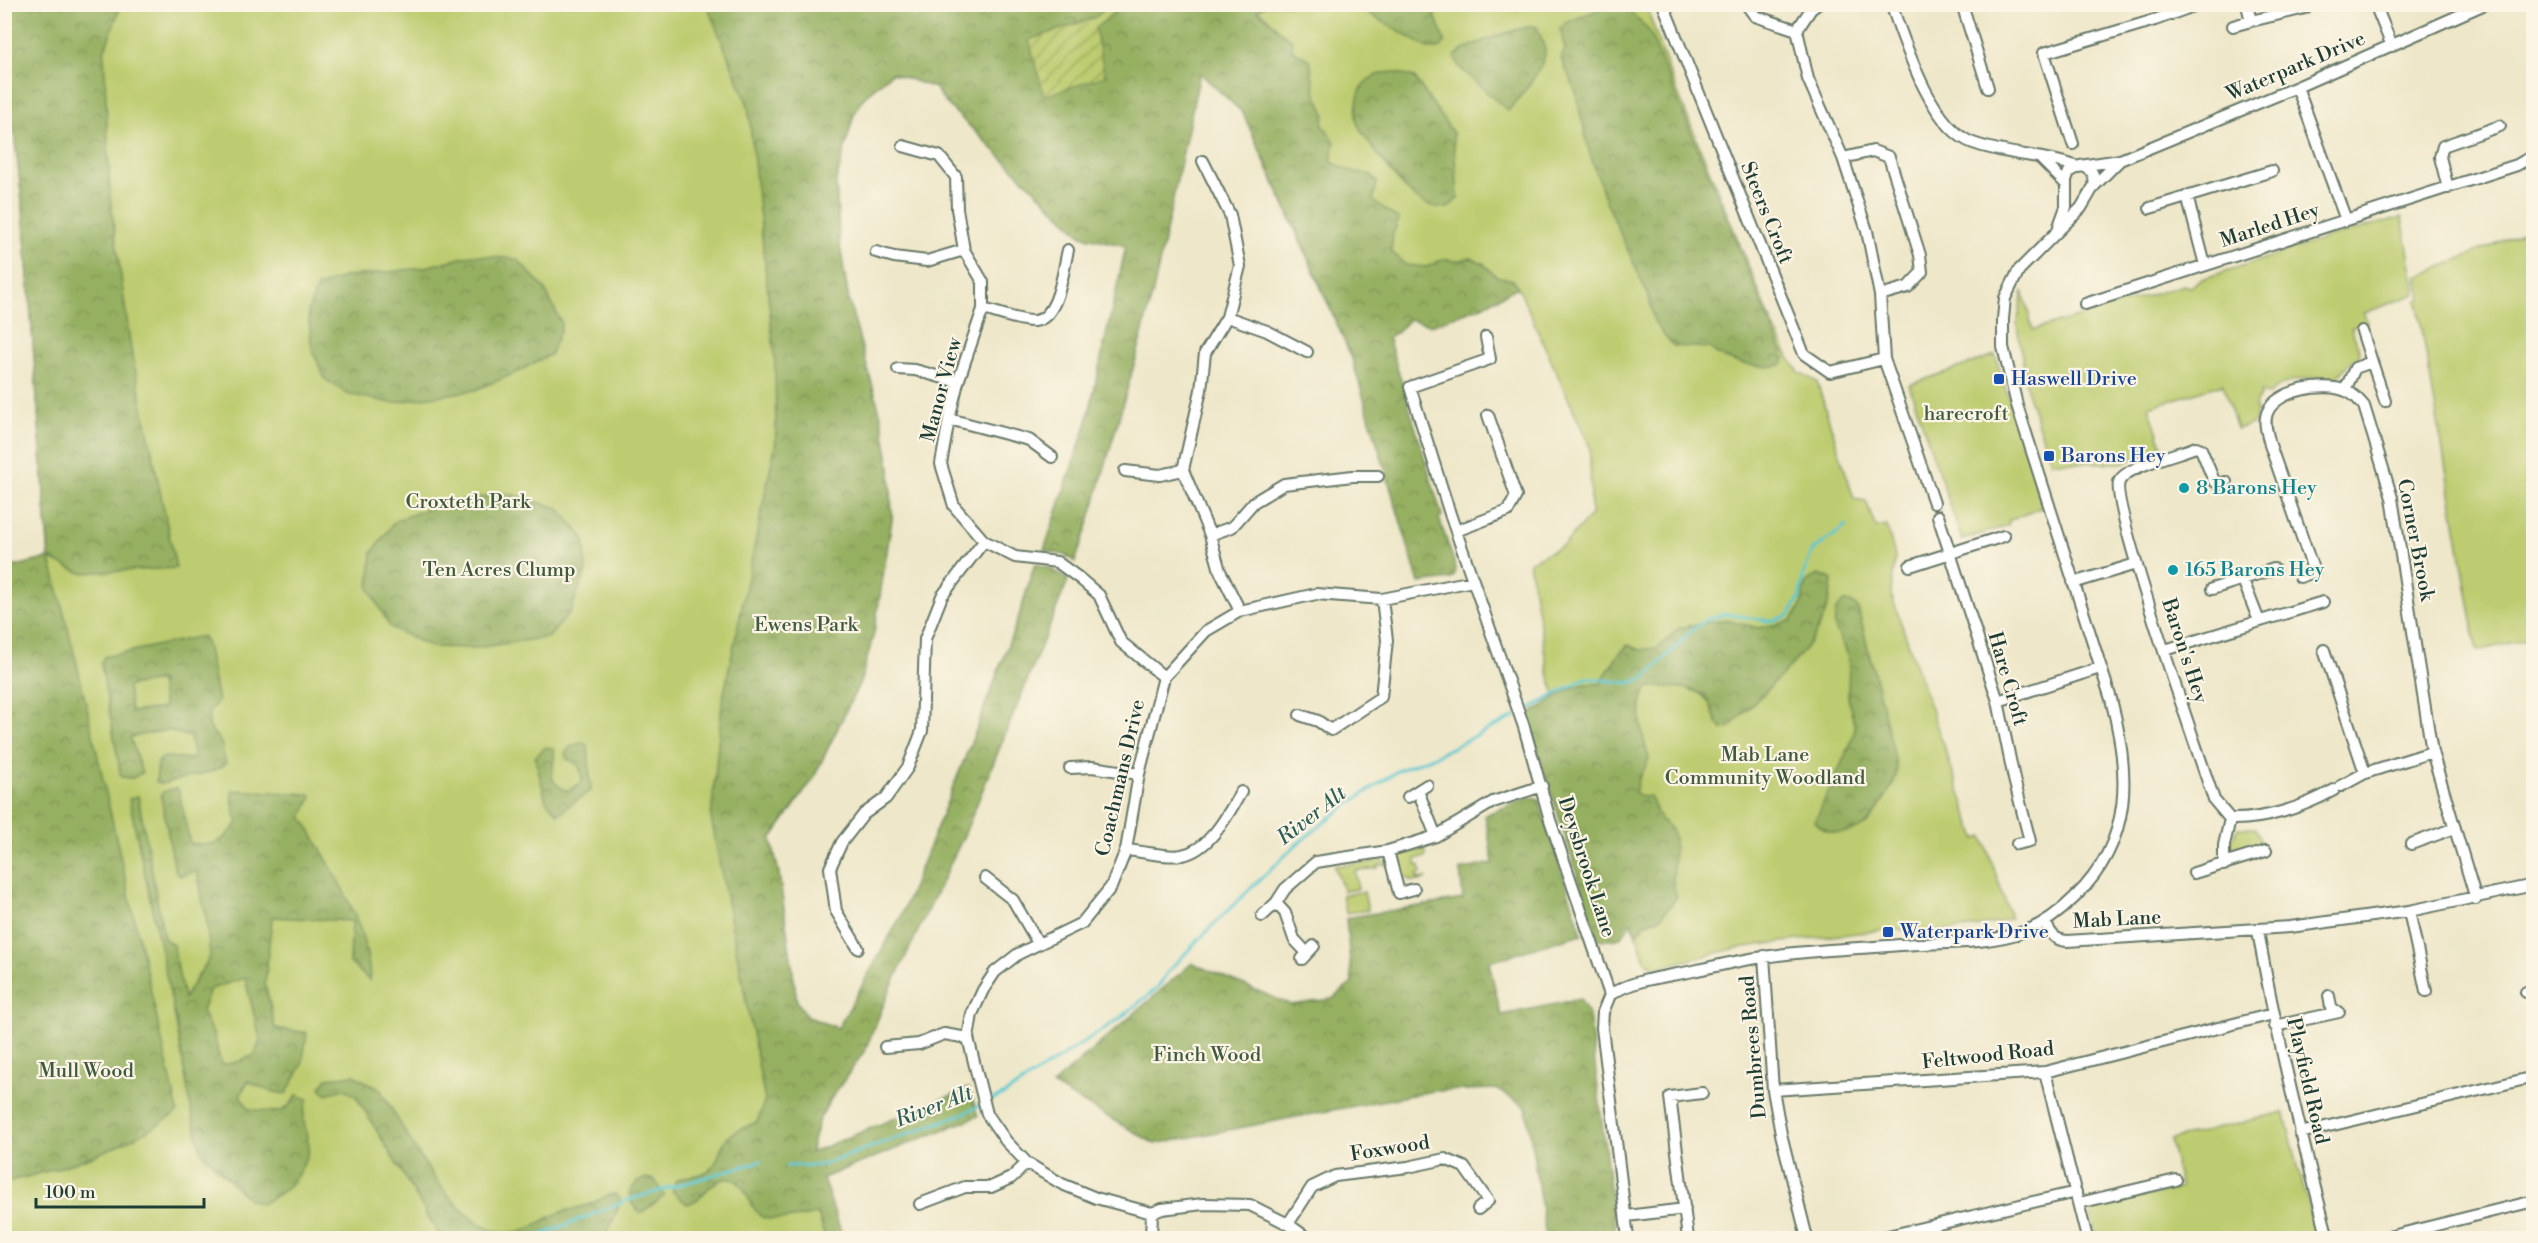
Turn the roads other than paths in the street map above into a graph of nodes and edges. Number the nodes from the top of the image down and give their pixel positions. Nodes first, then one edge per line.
1 (1663, 4) edge
2 (1746, 4) edge
3 (1818, 4) edge
4 (1891, 4) edge
5 (1962, 4) edge
6 (2199, 4) edge
7 (2304, 4) edge
8 (2375, 4) edge
9 (2485, 4) edge
10 (2247, 5) edge
11 (2251, 21) junction
12 (2233, 26) dead end
13 (1797, 30) junction
14 (2392, 46) junction
15 (2296, 87) junction
16 (1988, 88) dead end
17 (2500, 126) dead end
18 (2073, 144) dead end
19 (903, 146) dead end
20 (2534, 154) edge
21 (1843, 158) junction
22 (2041, 159) junction
23 (2120, 160) junction
24 (1203, 161) dead end
25 (2078, 166) junction
26 (2272, 171) dead end
27 (2067, 185) junction
28 (2092, 188) junction
29 (2448, 188) junction
30 (2187, 196) junction
31 (2150, 208) dead end
32 (2346, 220) junction
33 (2058, 229) junction
34 (964, 250) junction
35 (1068, 250) dead end
36 (876, 252) dead end
37 (2205, 266) junction
38 (1880, 295) junction
39 (2085, 304) dead end
40 (983, 309) junction
41 (1227, 316) junction
42 (2362, 331) dead end
43 (1486, 337) dead end
44 (1307, 352) dead end
45 (1884, 359) junction
46 (2372, 362) junction
47 (898, 369) dead end
48 (958, 382) junction
49 (2345, 390) junction
50 (2385, 400) dead end
51 (1488, 415) dead end
52 (949, 419) junction
53 (1052, 457) dead end
54 (1183, 470) junction
55 (1125, 471) dead end
56 (1378, 476) dead end
57 (2226, 482) dead end
58 (1934, 503) dead end
59 (1938, 516) dead end
60 (1456, 531) junction
61 (1210, 535) junction
62 (2004, 536) dead end
63 (984, 541) junction
64 (1950, 553) junction
65 (2136, 564) junction
66 (1910, 566) dead end
67 (2274, 569) dead end
68 (2300, 577) dead end
69 (2243, 580) junction
70 (1473, 581) junction
71 (2073, 584) junction
72 (2212, 589) dead end
73 (1382, 599) junction
74 (2323, 602) dead end
75 (1240, 611) junction
76 (2259, 621) junction
77 (2165, 650) junction
78 (2324, 650) dead end
79 (2100, 668) junction
80 (1164, 677) junction
81 (1998, 701) junction
82 (1300, 716) dead end
83 (2432, 752) junction
84 (1070, 768) dead end
85 (2365, 773) junction
86 (1139, 774) junction
87 (1542, 786) junction
88 (1417, 791) dead end
89 (1242, 792) dead end
90 (2230, 819) junction
91 (2455, 828) junction
92 (1436, 837) junction
93 (2017, 844) dead end
94 (2411, 844) dead end
95 (1126, 850) junction
96 (1388, 851) junction
97 (2266, 851) dead end
98 (2224, 865) junction
99 (2194, 873) dead end
100 (986, 878) dead end
101 (2534, 885) edge
102 (1414, 890) dead end
103 (2476, 899) junction
104 (1276, 903) junction
105 (2409, 911) junction
106 (1262, 916) dead end
107 (2045, 922) junction
108 (2258, 931) junction
109 (1038, 943) junction
110 (858, 948) dead end
111 (1308, 952) dead end
112 (1764, 956) junction
113 (2426, 992) dead end
114 (1610, 994) junction
115 (2329, 996) dead end
116 (2274, 1020) junction
117 (968, 1038) junction
118 (885, 1047) dead end
119 (2045, 1072) junction
120 (2534, 1077) edge
121 (1773, 1090) junction
122 (1702, 1093) dead end
123 (2300, 1133) junction
124 (1027, 1162) junction
125 (2176, 1180) dead end
126 (2077, 1197) junction
127 (2534, 1201) edge
128 (920, 1204) dead end
129 (1478, 1209) dead end
130 (1685, 1209) junction
131 (1152, 1213) junction
132 (1627, 1216) junction
133 (1288, 1224) junction
134 (1151, 1239) edge
135 (1307, 1239) edge
136 (1628, 1239) edge
137 (1688, 1239) edge
138 (1807, 1239) edge
139 (1879, 1239) edge
140 (2087, 1239) edge
141 (2328, 1239) edge
142 (2384, 1239) edge

1 - 45 street, Steers Croft
2 - 13 street
3 - 13 street
4 - 22 street
5 - 16 street
6 - 18 street
7 - 11 street
8 - 14 street
9 - 14 street, Waterpark Drive
10 - 11 street
11 - 12 street
13 - 21 street
14 - 15 street, Waterpark Drive
15 - 23 street, Waterpark Drive
15 - 32 street, Marled Hey
17 - 29 street
19 - 34 street, Manor View
20 - 29 street, Marled Hey
21 - 38 street
21 - 38 street
22 - 25 street
22 - 27 street
23 - 25 street, Waterpark Drive
23 - 28 street, Waterpark Drive
24 - 41 street
25 - 27 street, Waterpark Drive
25 - 28 street
26 - 30 street
27 - 28 street
27 - 33 street, Waterpark Drive
28 - 33 street, Waterpark Drive
29 - 32 street, Marled Hey
30 - 31 street
30 - 37 street, Marled Hey
32 - 37 street, Marled Hey
33 - 71 street, Waterpark Drive
34 - 36 street
34 - 40 street, Manor View
35 - 40 street
37 - 39 street, Marled Hey
38 - 45 street
40 - 48 street, Manor View
41 - 44 street
41 - 54 street
42 - 46 street
43 - 60 street, Deysbrook Lane
45 - 58 street
46 - 49 street
46 - 50 street
47 - 48 street
48 - 52 street, Manor View
49 - 68 street
49 - 83 street, Corner Brook
51 - 60 street
52 - 53 street
52 - 63 street, Manor View
54 - 55 street
54 - 61 street
56 - 61 street
57 - 65 street, Baron's Hey
59 - 64 street, Hare Croft
60 - 70 street, Deysbrook Lane
61 - 75 street
62 - 64 street
63 - 80 street, Manor View
63 - 110 street
64 - 66 street
64 - 81 street, Hare Croft
65 - 71 street
65 - 77 street, Baron's Hey
67 - 69 street
69 - 72 street
69 - 76 street
70 - 73 street, Coachmans Drive
70 - 87 street, Deysbrook Lane
71 - 79 street, Waterpark Drive
73 - 75 street, Coachmans Drive
73 - 82 street
74 - 76 street
75 - 80 street, Coachmans Drive
76 - 77 street
77 - 90 street, Baron's Hey
78 - 85 street
79 - 81 street
79 - 107 street, Waterpark Drive
80 - 86 street, Coachmans Drive
81 - 93 street, Hare Croft
83 - 85 street
83 - 91 street, Corner Brook
84 - 86 street
85 - 90 street
86 - 95 street, Coachmans Drive
87 - 92 street
87 - 114 street, Deysbrook Lane
88 - 92 street
89 - 95 street
90 - 98 street
91 - 94 street
91 - 103 street, Corner Brook
92 - 96 street
95 - 109 street, Coachmans Drive
96 - 102 street
96 - 104 street
97 - 98 street
98 - 99 street
100 - 109 street
101 - 103 street, Mab Lane
103 - 105 street, Mab Lane
104 - 106 street
104 - 111 street
105 - 108 street, Mab Lane
105 - 113 street
107 - 108 street, Mab Lane
107 - 112 street, Mab Lane
108 - 116 street, Playfield Road
109 - 117 street, Coachmans Drive
112 - 114 street, Mab Lane
112 - 121 street, Dumbrees Road
114 - 132 street
115 - 116 street, Feltwood Road
116 - 119 street, Feltwood Road
116 - 123 street, Playfield Road
117 - 118 street
117 - 124 street, Coachmans Drive
119 - 121 street, Feltwood Road
119 - 126 street
120 - 123 street
121 - 138 street, Dumbrees Road
122 - 130 street
123 - 141 street, Playfield Road
124 - 128 street
124 - 131 street, Coachmans Drive
125 - 126 street
126 - 139 street
126 - 140 street
127 - 142 street
129 - 133 street, Foxwood
130 - 132 street
130 - 137 street
131 - 133 street, Coachmans Drive
131 - 134 street
132 - 136 street
133 - 135 street, Coachmans Drive

